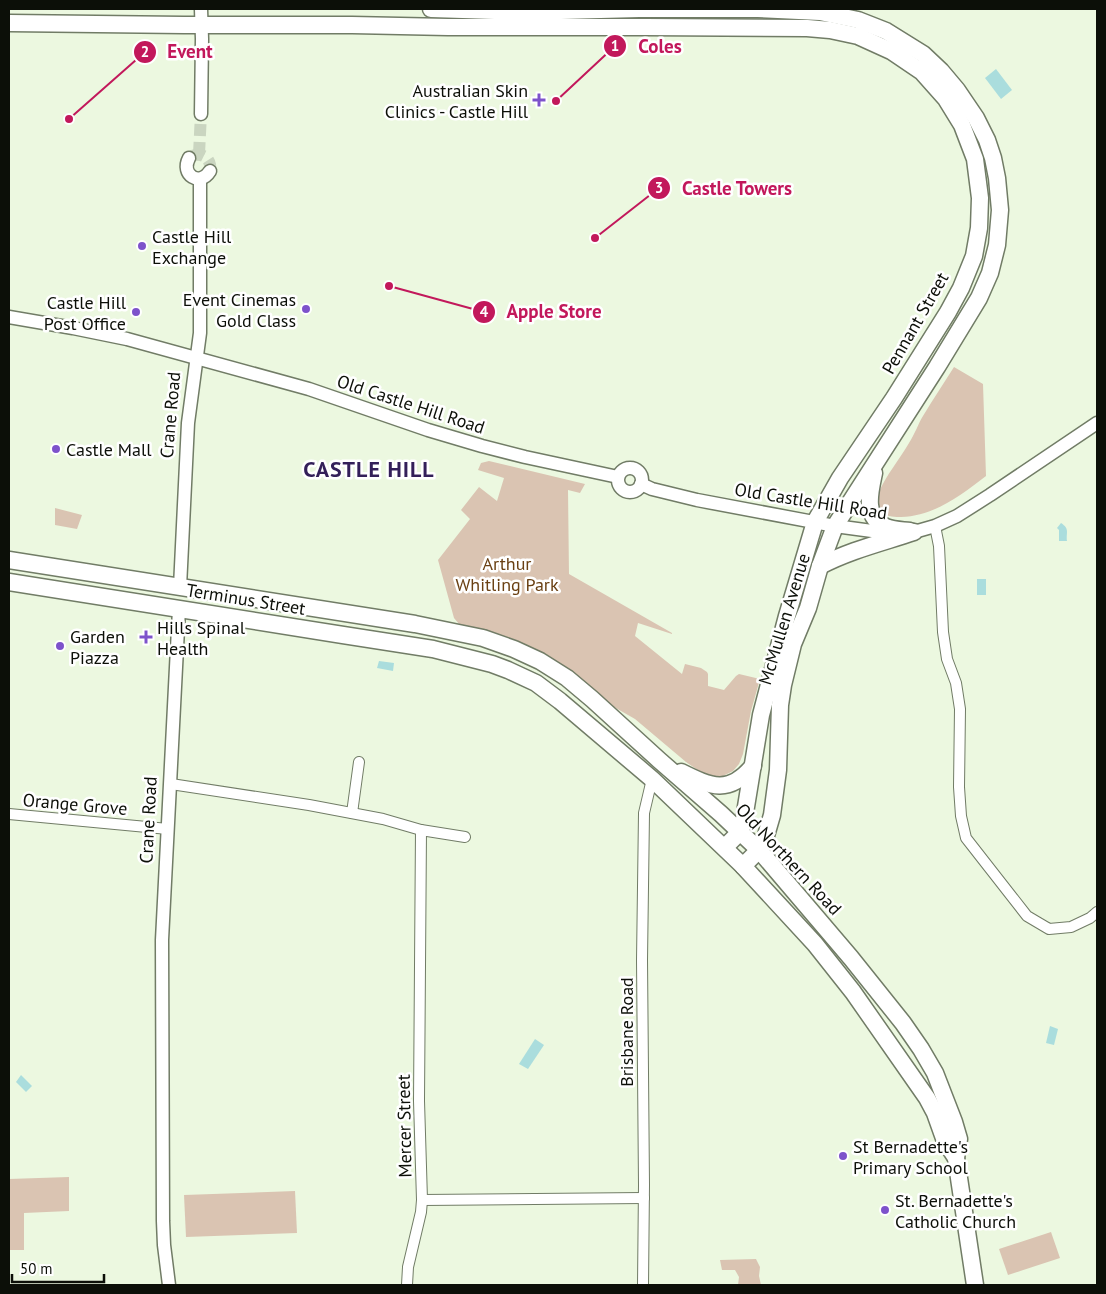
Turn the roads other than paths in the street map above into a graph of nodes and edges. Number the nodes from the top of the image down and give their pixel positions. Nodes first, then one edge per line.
1 (431, 9) edge
2 (201, 17) edge
3 (9, 23) edge
4 (201, 114) tunnel mouth
5 (189, 158) tunnel mouth
6 (9, 317) edge
7 (196, 358) junction
8 (1097, 423) edge
9 (876, 464) junction
10 (815, 522) junction
11 (835, 526) junction
12 (935, 526) junction
13 (914, 532) junction
14 (9, 560) edge
15 (820, 566) junction
16 (9, 582) edge
17 (180, 588) junction
18 (179, 609) junction
19 (415, 624) junction
20 (454, 632) joint
21 (411, 645) junction
22 (477, 659) joint
23 (659, 760) junction
24 (359, 762) dead end
25 (753, 766) junction
26 (652, 779) junction
27 (170, 784) junction
28 (352, 813) junction
29 (9, 814) edge
30 (168, 829) junction
31 (421, 830) junction
32 (740, 832) junction
33 (465, 837) dead end
34 (725, 847) junction
35 (759, 850) junction
36 (743, 866) junction
37 (1097, 912) edge
38 (956, 1158) junction
39 (644, 1198) junction
40 (422, 1200) junction
41 (169, 1285) edge
42 (407, 1285) edge
43 (643, 1285) edge
44 (975, 1285) edge

1 - 9 main road
2 - 3 main road, Pennant Street
2 - 4 street
2 - 10 main road, Pennant Street
5 - 7 street, Crane Road
6 - 7 street
7 - 10 street, Old Castle Hill Road
7 - 17 street, Crane Road
8 - 12 street, Old Castle Hill Road
9 - 11 main road
9 - 13 main road
10 - 11 street, Old Castle Hill Road
10 - 25 main road, McMullen Avenue
11 - 13 street, Old Castle Hill Road
11 - 15 main road, McMullen Avenue
12 - 13 street, Old Castle Hill Road
12 - 37 street
13 - 15 main road
14 - 17 main road, Terminus Street
15 - 35 main road, McMullen Avenue
16 - 18 main road, Terminus Street
17 - 18 main road, Crane Road
17 - 19 main road, Terminus Street
18 - 21 main road, Terminus Street
18 - 27 street, Crane Road
19 - 20 main road, Terminus Street
19 - 21 main road
20 - 23 main road, Old Northern Road
21 - 22 main road, Terminus Street
22 - 26 main road, Old Northern Road
23 - 25 main road
23 - 26 main road
23 - 32 main road, Old Northern Road
24 - 28 street
25 - 32 main road, McMullen Avenue
26 - 34 main road, Old Northern Road
26 - 39 street, Brisbane Road
27 - 28 street
27 - 30 street, Crane Road
28 - 31 street
29 - 30 street, Orange Grove
30 - 41 street, Crane Road
31 - 33 street
31 - 40 street, Mercer Street
32 - 34 main road
32 - 35 main road, Old Northern Road
34 - 36 main road, Old Northern Road
35 - 36 main road, McMullen Avenue
35 - 38 main road, Old Northern Road
36 - 38 main road, Old Northern Road
38 - 44 main road, Old Northern Road
39 - 40 street, Mercer Street
39 - 43 street, Brisbane Road
40 - 42 street

